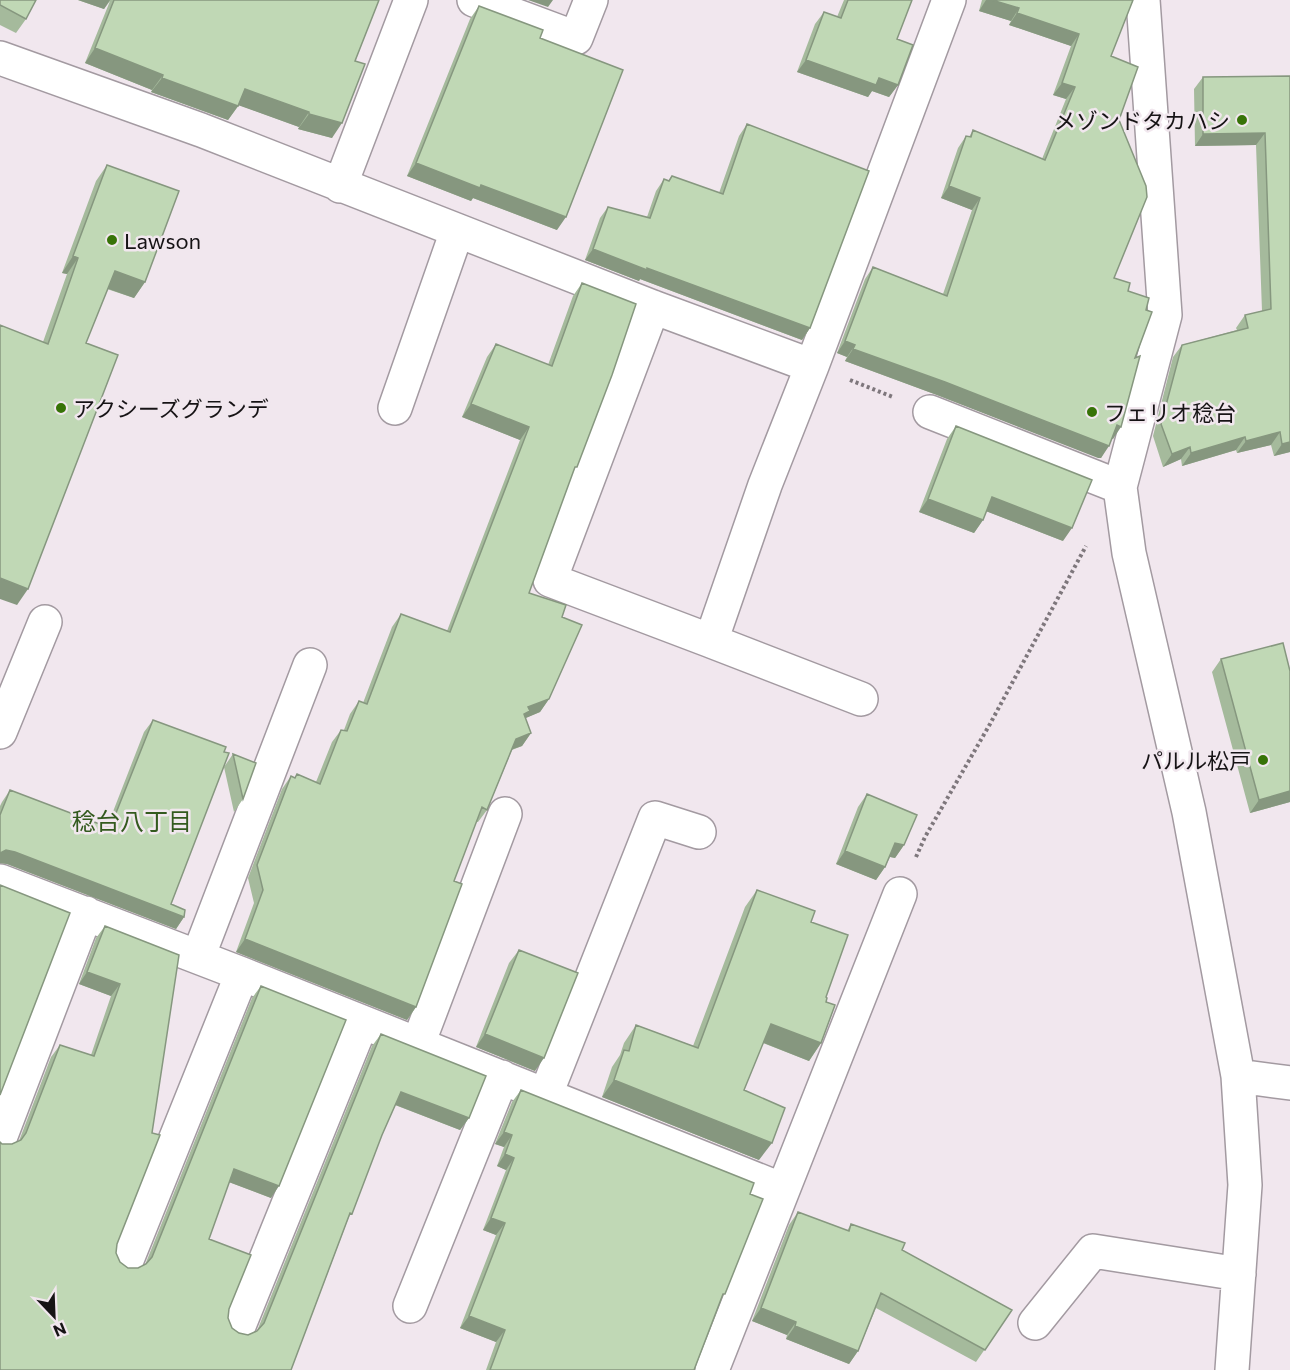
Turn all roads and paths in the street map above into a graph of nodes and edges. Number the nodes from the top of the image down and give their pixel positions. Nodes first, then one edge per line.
1 (411, 0) edge
2 (474, 0) edge
3 (591, 0) edge
4 (949, 0) edge
5 (1143, 0) edge
6 (0, 58) edge
7 (340, 186) junction
8 (457, 231) junction
9 (653, 307) junction
10 (812, 366) junction
11 (395, 408) dead end
12 (930, 412) joint
13 (1121, 495) junction
14 (45, 622) dead end
15 (711, 641) junction
16 (310, 665) dead end
17 (861, 699) dead end
18 (0, 732) edge
19 (506, 814) dead end
20 (699, 832) dead end
21 (0, 881) edge
22 (900, 894) joint
23 (86, 914) junction
24 (198, 957) junction
25 (242, 974) junction
26 (362, 1022) junction
27 (418, 1044) junction
28 (1238, 1076) junction
29 (502, 1077) junction
30 (1290, 1083) edge
31 (546, 1094) junction
32 (0, 1138) edge
33 (783, 1190) junction
34 (126, 1262) dead end
35 (1239, 1274) junction
36 (410, 1306) dead end
37 (1035, 1323) dead end
38 (238, 1328) dead end
39 (712, 1370) edge
40 (1232, 1370) edge

1 - 7 street
2 - 3 street
4 - 10 street
5 - 13 street
6 - 7 street
7 - 8 street
8 - 9 street
8 - 11 street
9 - 10 street
9 - 15 street
10 - 12 path
10 - 15 street
12 - 13 street
13 - 22 path
13 - 28 street
14 - 18 street
15 - 17 street
16 - 24 street
19 - 27 street
20 - 31 street
21 - 23 street
22 - 33 street
23 - 24 street
23 - 32 street
24 - 25 street
25 - 26 street
25 - 34 street
26 - 27 street
26 - 38 street
27 - 29 street
28 - 30 street
28 - 35 street
29 - 31 street
29 - 36 street
31 - 33 street
33 - 39 street
35 - 37 street
35 - 40 street

